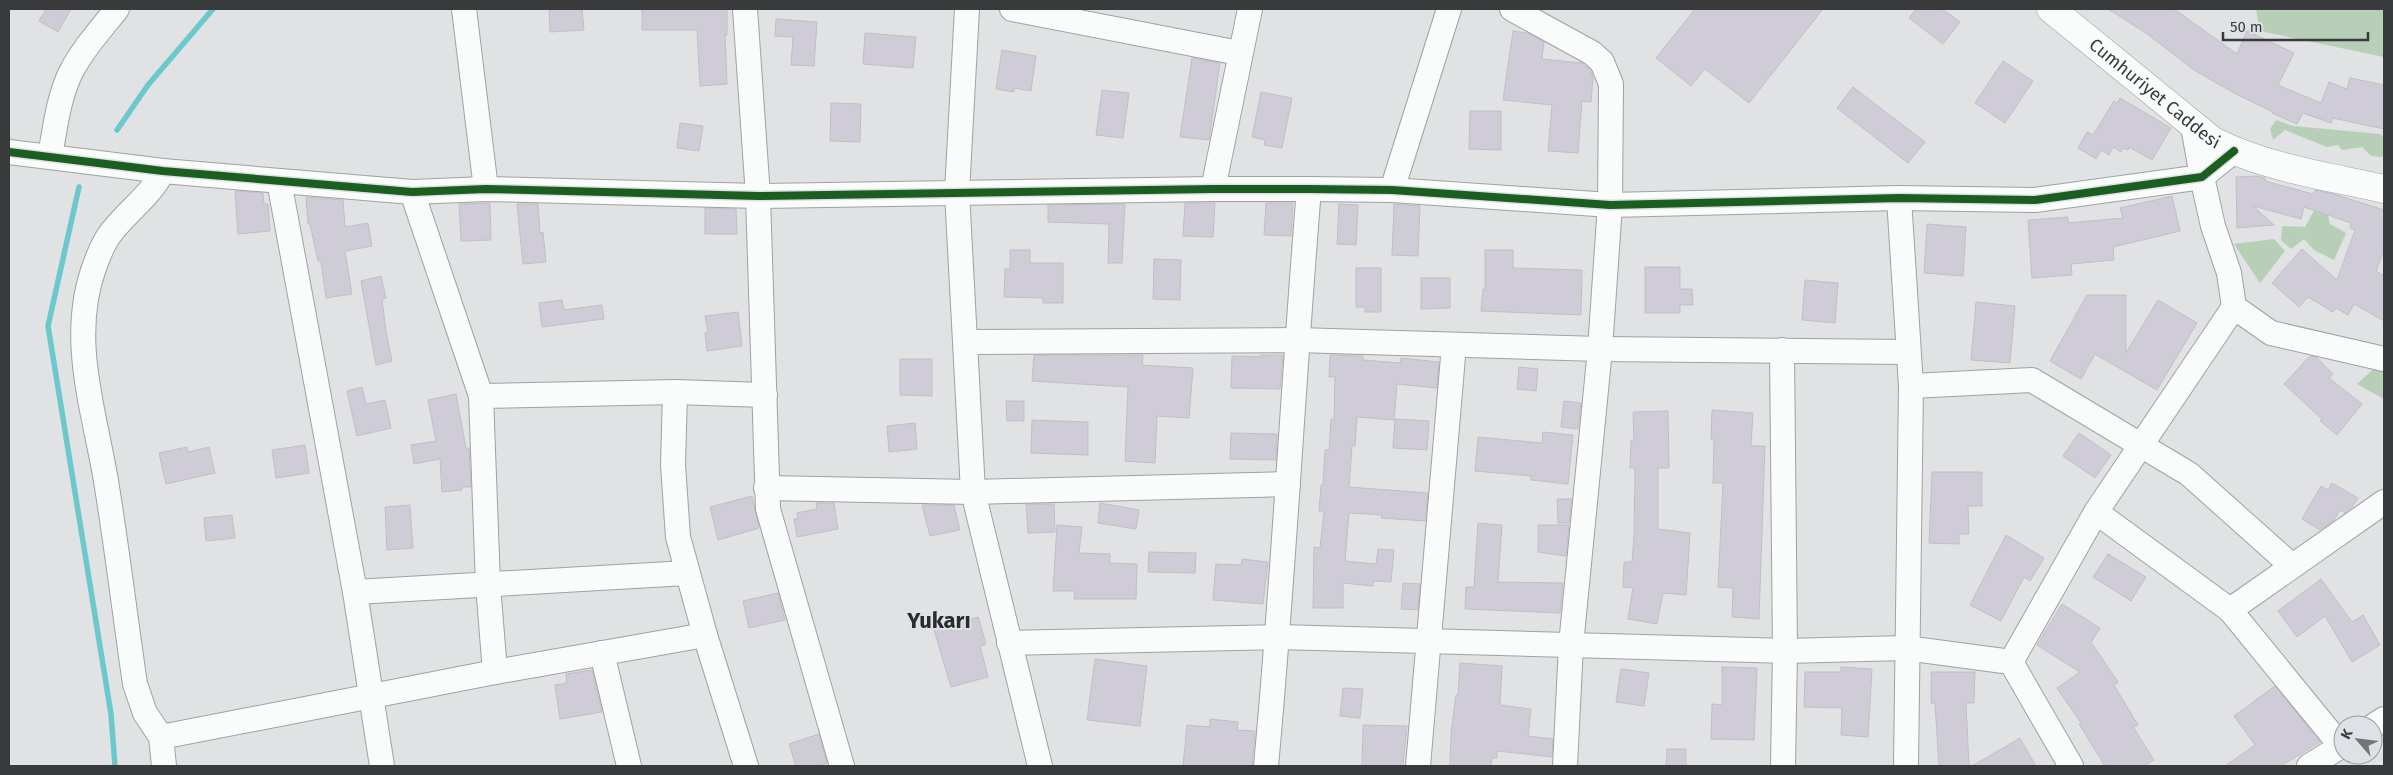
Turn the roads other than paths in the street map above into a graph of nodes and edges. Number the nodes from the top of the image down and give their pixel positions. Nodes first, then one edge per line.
1 (117, 9) edge
2 (464, 9) edge
3 (745, 9) edge
4 (967, 9) edge
5 (1012, 9) edge
6 (1250, 9) edge
7 (1449, 9) edge
8 (1512, 9) edge
9 (2051, 9) edge
10 (1239, 53) junction
11 (2193, 126) junction
12 (2234, 151) junction
13 (9, 152) edge
14 (50, 156) junction
15 (163, 171) junction
16 (2202, 177) junction
17 (279, 181) junction
18 (486, 189) junction
19 (1213, 189) junction
20 (1309, 189) junction
21 (2384, 189) edge
22 (1392, 190) junction
23 (412, 192) junction
24 (957, 192) junction
25 (758, 196) junction
26 (1899, 198) junction
27 (1610, 204) junction
28 (2234, 307) junction
29 (1297, 340) junction
30 (965, 342) junction
31 (1454, 345) junction
32 (1600, 350) junction
33 (1782, 350) junction
34 (1908, 352) junction
35 (2384, 358) edge
36 (1911, 386) junction
37 (675, 392) junction
38 (765, 395) junction
39 (481, 396) junction
40 (2140, 443) junction
41 (1288, 484) junction
42 (766, 488) junction
43 (974, 492) junction
44 (2384, 502) edge
45 (2096, 512) junction
46 (2292, 566) junction
47 (687, 573) junction
48 (488, 585) junction
49 (354, 592) junction
50 (2230, 610) junction
51 (705, 634) junction
52 (1278, 637) junction
53 (1428, 641) junction
54 (1009, 643) junction
55 (1571, 646) junction
56 (1906, 648) junction
57 (1785, 652) junction
58 (602, 653) junction
59 (2011, 662) junction
60 (495, 672) junction
61 (370, 696) junction
62 (2333, 734) edge
63 (161, 737) junction
64 (2333, 751) edge
65 (164, 766) edge
66 (382, 766) edge
67 (628, 766) edge
68 (746, 766) edge
69 (842, 766) edge
70 (1040, 766) edge
71 (1266, 766) edge
72 (1418, 766) edge
73 (1565, 766) edge
74 (1783, 766) edge
75 (1906, 766) edge
76 (2071, 766) edge
77 (2309, 766) edge

1 - 14 street
2 - 18 street
3 - 25 street
4 - 24 street
5 - 10 street
6 - 10 street
7 - 22 street
8 - 27 street
9 - 11 main road, Cumhuriyet Caddesi
10 - 19 street
11 - 12 main road, Cumhuriyet Caddesi
11 - 16 street
12 - 16 street
12 - 21 main road, Cumhuriyet Caddesi
13 - 14 street
14 - 15 street
15 - 17 street
15 - 63 street
16 - 26 street
16 - 28 street
17 - 23 street
17 - 49 street
18 - 23 street
18 - 25 street
19 - 20 street
19 - 24 street
20 - 22 street
20 - 29 street
22 - 27 street
23 - 39 street
24 - 25 street
24 - 30 street
25 - 38 street
26 - 27 street
26 - 34 street
27 - 32 street
28 - 35 street
28 - 40 street
29 - 30 street
29 - 31 street
29 - 41 street
30 - 43 street
31 - 32 street
31 - 53 street
32 - 33 street
32 - 55 street
33 - 34 street
33 - 57 street
34 - 36 street
36 - 40 street
36 - 56 street
37 - 38 street
37 - 39 street
37 - 47 street
38 - 42 street
39 - 48 street
40 - 45 street
40 - 46 street
41 - 43 street
41 - 52 street
42 - 43 street
42 - 69 street
43 - 54 street
44 - 46 street
45 - 50 street
45 - 59 street
46 - 50 street
47 - 48 street
47 - 51 street
48 - 49 street
48 - 60 street
49 - 61 street
50 - 62 street
51 - 58 street
51 - 68 street
52 - 53 street
52 - 54 street
52 - 71 street
53 - 55 street
53 - 72 street
54 - 70 street
55 - 57 street
55 - 73 street
56 - 57 street
56 - 59 street
56 - 75 street
57 - 74 street
58 - 60 street
58 - 67 street
59 - 76 street
60 - 61 street
61 - 63 street
61 - 66 street
63 - 65 street
64 - 77 street

